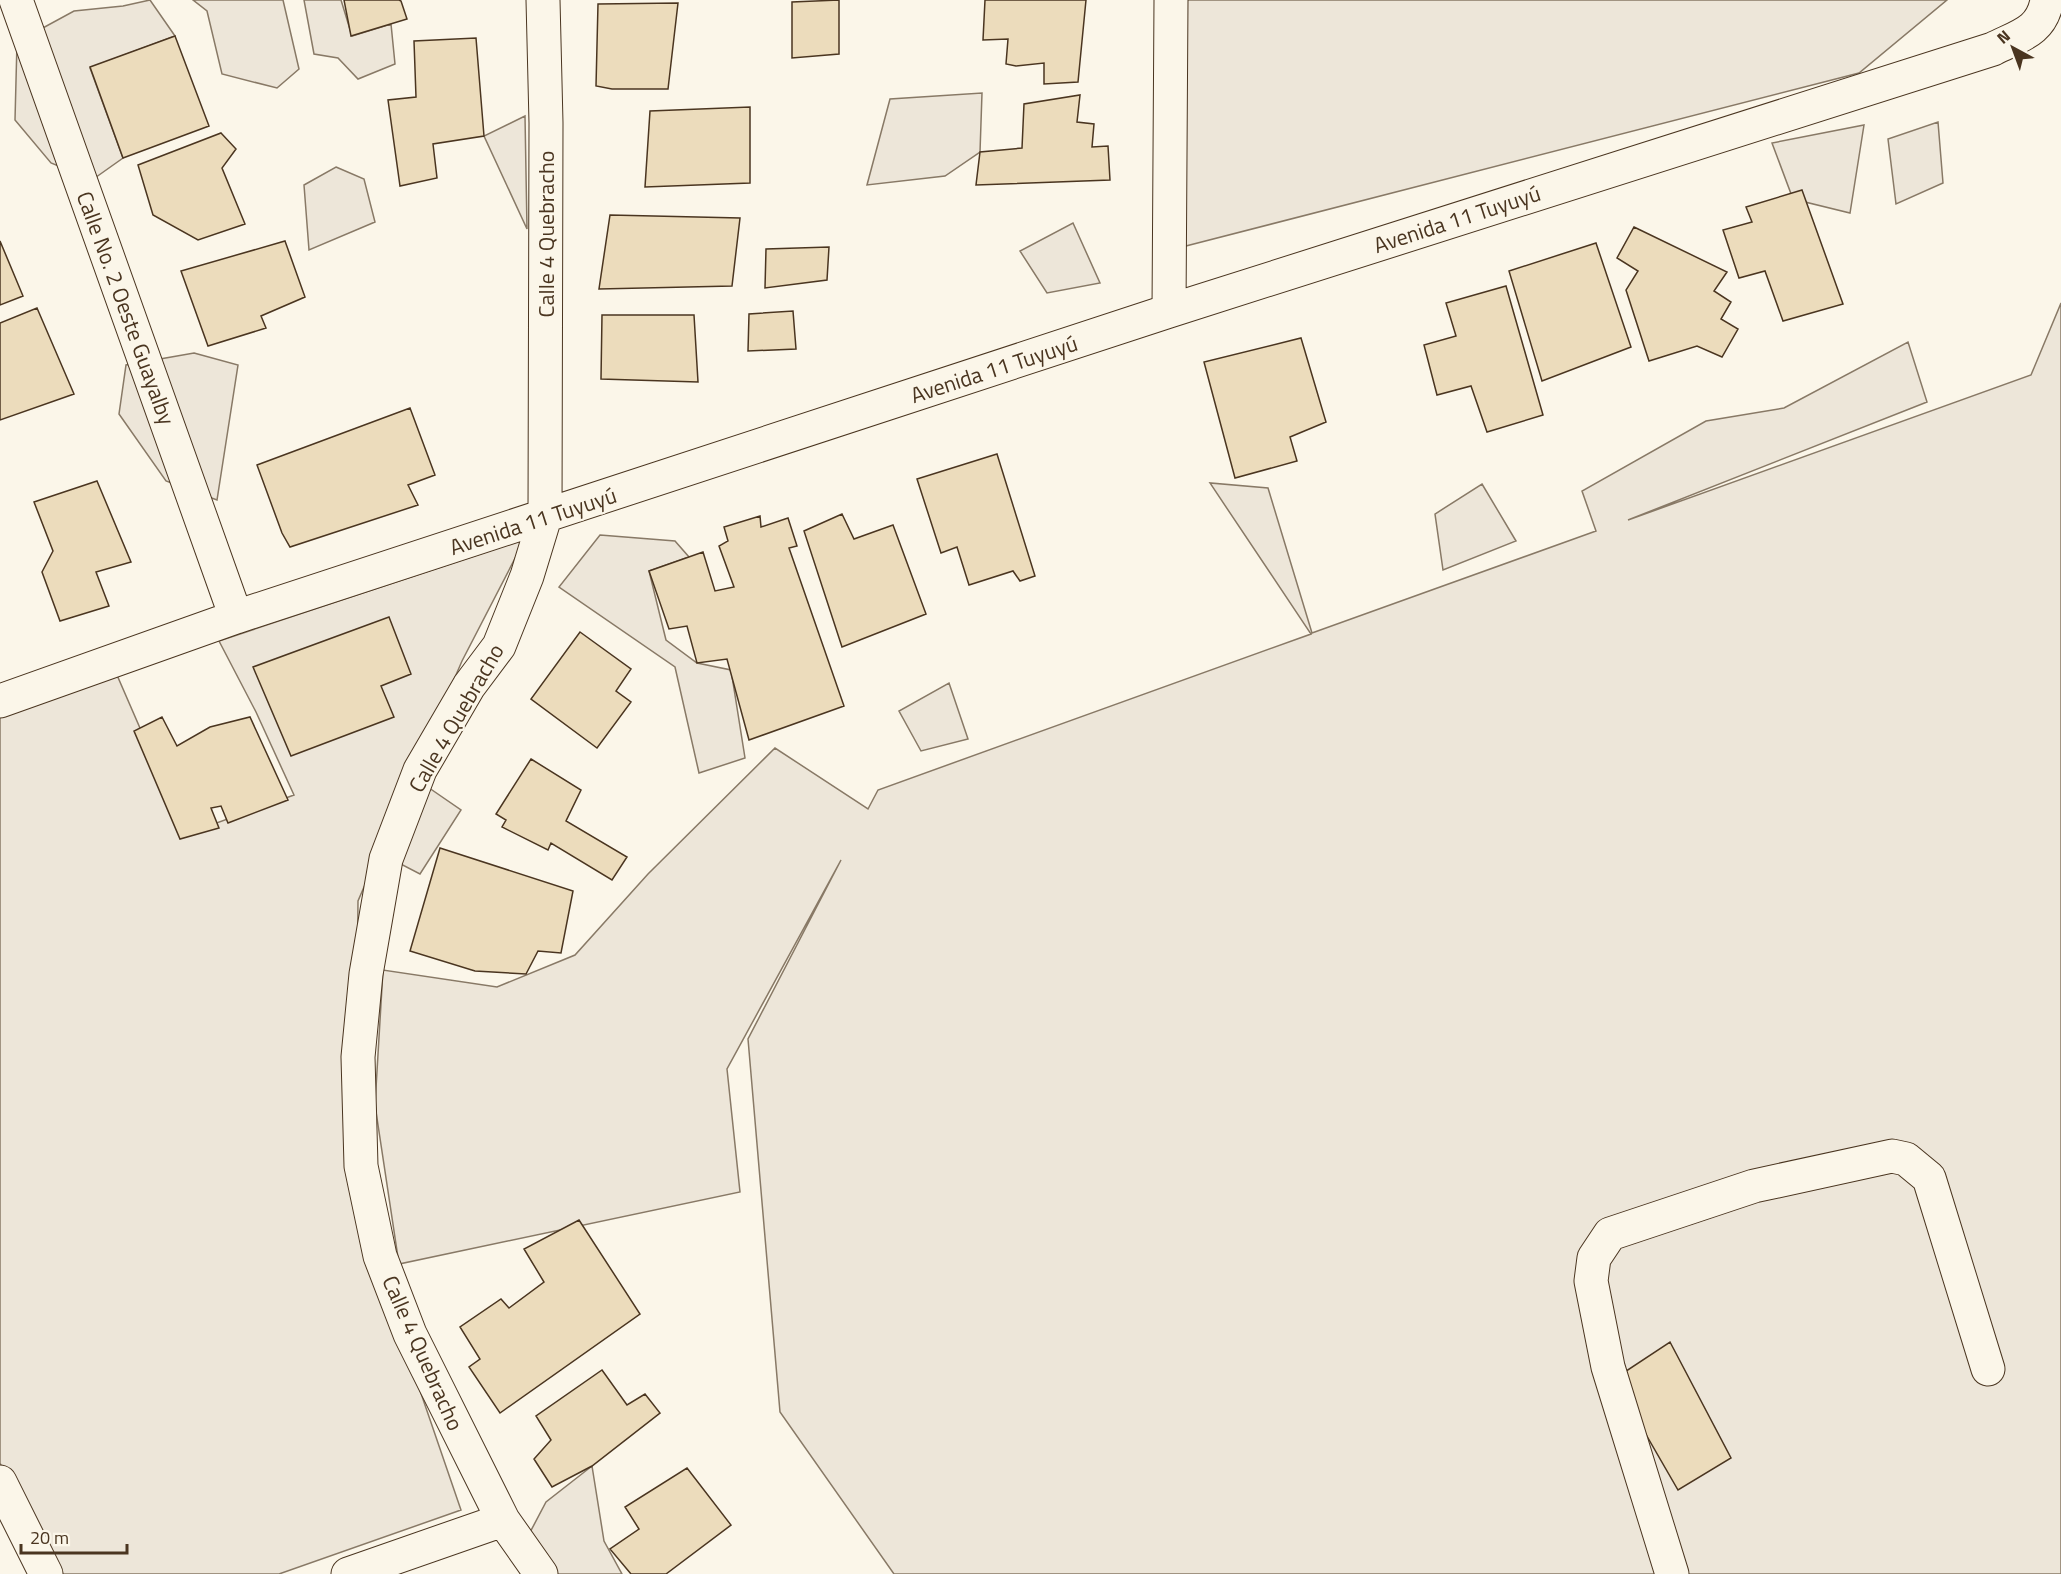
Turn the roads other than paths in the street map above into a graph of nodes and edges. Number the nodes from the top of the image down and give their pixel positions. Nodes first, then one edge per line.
1 (16, 0) edge
2 (543, 0) edge
3 (1171, 0) edge
4 (2047, 0) edge
5 (1169, 311) junction
6 (545, 517) junction
7 (236, 617) junction
8 (0, 701) edge
9 (1988, 1369) dead end
10 (0, 1482) edge
11 (503, 1520) junction
12 (46, 1574) edge
13 (348, 1574) edge
14 (542, 1574) edge
15 (1672, 1574) edge

1 - 7 street, Calle No. 2 Oeste Guayalby
2 - 6 street, Calle 4 Quebracho
3 - 5 street
4 - 5 street, Avenida 11 Tuyuyú
5 - 6 street, Avenida 11 Tuyuyú
6 - 7 street, Avenida 11 Tuyuyú
6 - 11 street, Calle 4 Quebracho
7 - 8 street, Avenida 11 Tuyuyú
9 - 15 street
10 - 12 street
11 - 13 street
11 - 14 street, Calle 4 Quebracho

